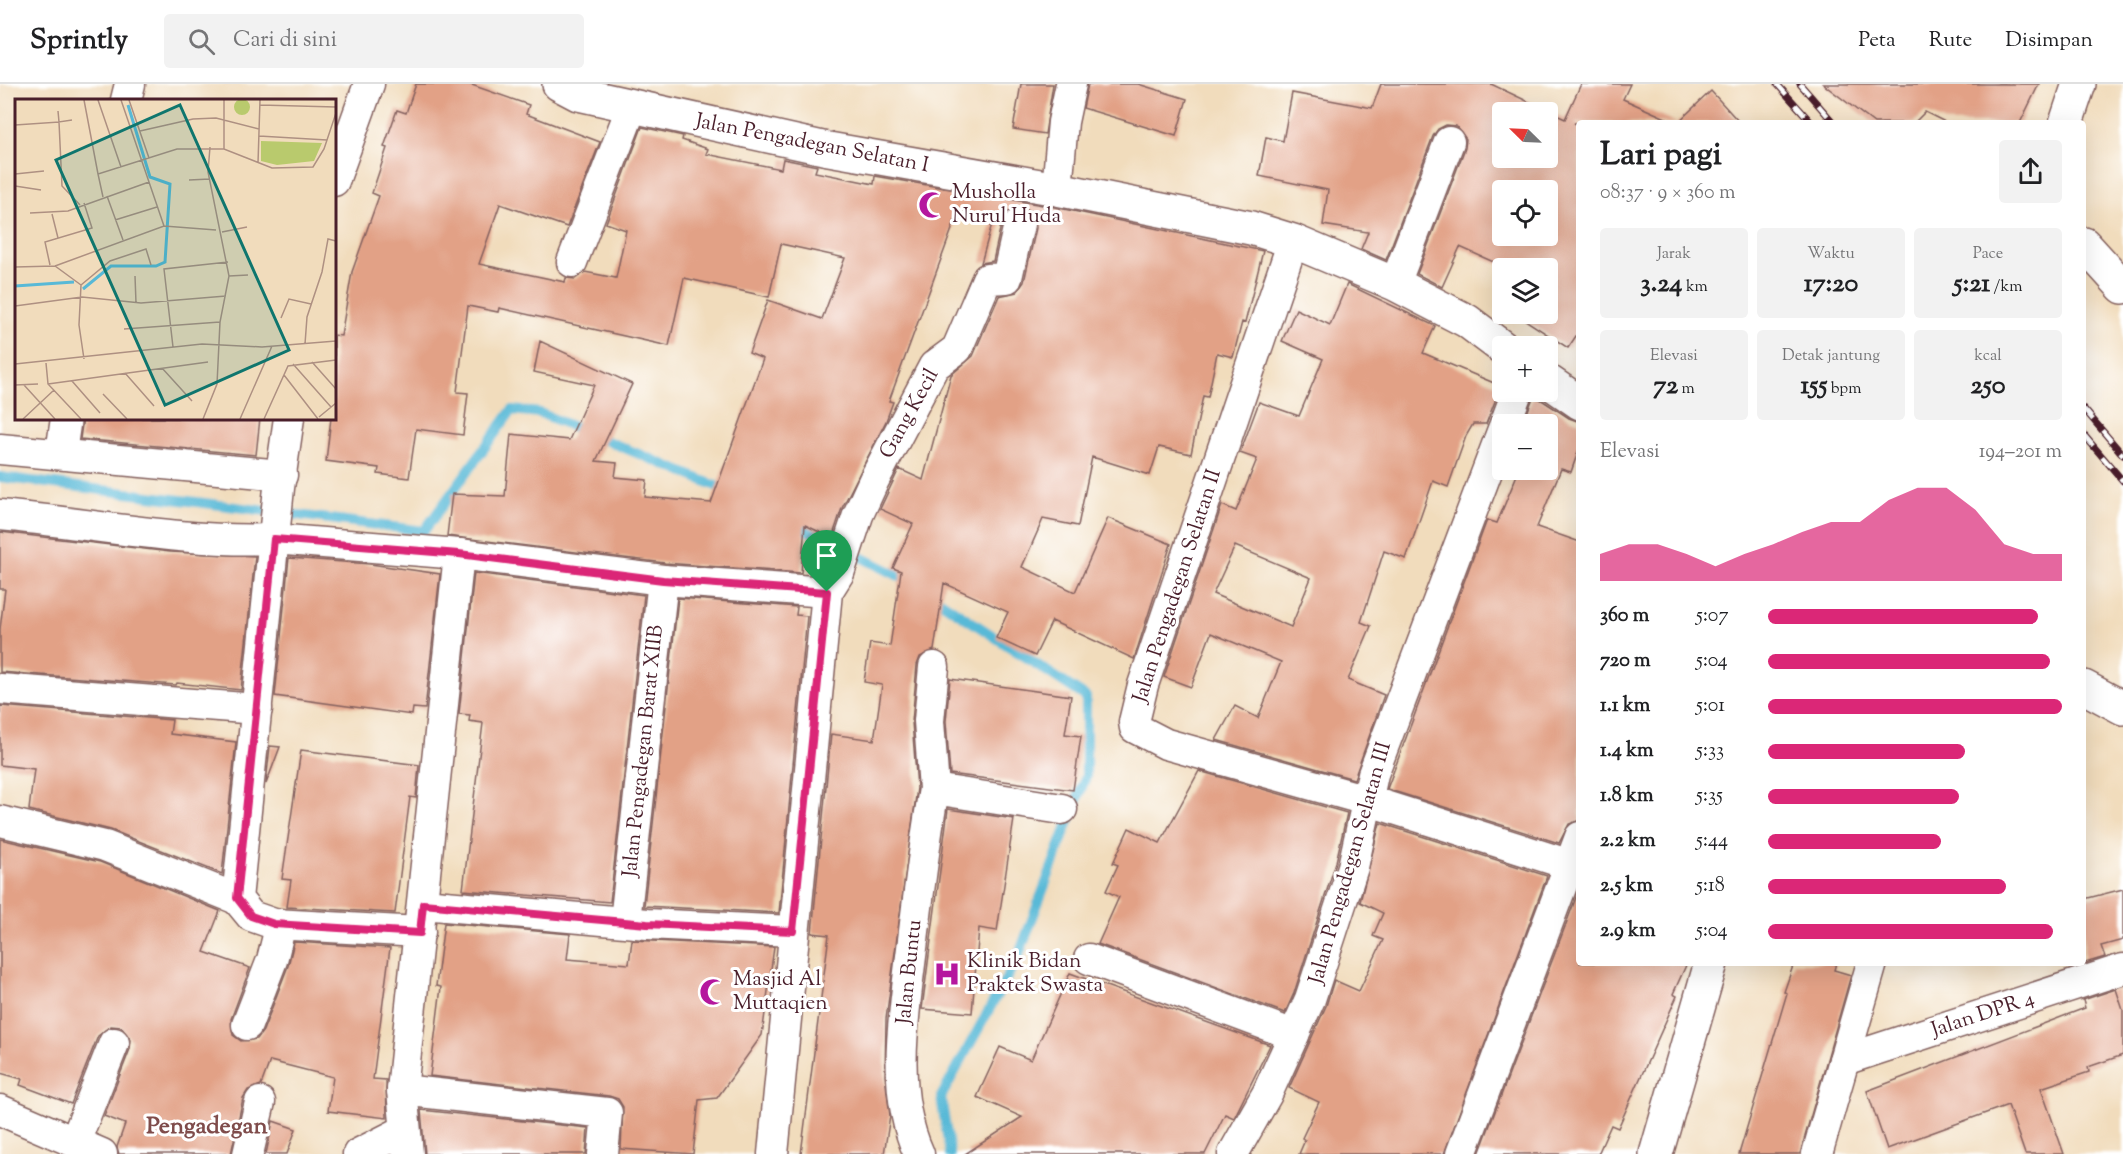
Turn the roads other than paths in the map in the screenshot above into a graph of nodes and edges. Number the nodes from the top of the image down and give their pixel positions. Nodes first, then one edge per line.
1 (130, 84) edge
2 (369, 84) edge
3 (559, 84) edge
4 (1071, 84) edge
5 (2079, 84) edge
6 (126, 99) edge
7 (632, 106) junction
8 (2067, 120) edge
9 (1449, 142) dead end
10 (336, 175) edge
11 (1057, 189) junction
12 (1019, 224) dead end
13 (1293, 241) junction
14 (2086, 246) edge
15 (572, 262) dead end
16 (1395, 284) junction
17 (2123, 286) edge
18 (1492, 340) edge
19 (1558, 388) edge
20 (1576, 400) edge
21 (66, 420) edge
22 (289, 420) edge
23 (0, 449) edge
24 (61, 453) junction
25 (1492, 458) edge
26 (280, 482) junction
27 (0, 515) edge
28 (274, 535) junction
29 (459, 554) junction
30 (663, 580) junction
31 (833, 582) junction
32 (934, 667) dead end
33 (2086, 688) edge
34 (0, 689) edge
35 (2123, 708) edge
36 (257, 709) junction
37 (934, 789) junction
38 (1366, 800) junction
39 (1062, 809) dead end
40 (0, 821) edge
41 (1574, 867) edge
42 (237, 898) junction
43 (421, 918) junction
44 (625, 921) junction
45 (281, 924) junction
46 (793, 931) junction
47 (1089, 959) dead end
48 (1710, 966) edge
49 (1871, 966) edge
50 (2123, 969) edge
51 (247, 1025) dead end
52 (1294, 1035) junction
53 (114, 1043) dead end
54 (1844, 1060) junction
55 (402, 1090) junction
56 (260, 1102) dead end
57 (0, 1110) edge
58 (406, 1142) edge
59 (89, 1148) edge
60 (248, 1154) edge
61 (358, 1154) edge
62 (603, 1154) edge
63 (772, 1154) edge
64 (919, 1154) edge
65 (1233, 1154) edge
66 (1461, 1154) edge
67 (1656, 1154) edge
68 (1817, 1154) edge

1 - 6 street
2 - 10 street
3 - 7 street, Jalan Pengadegan Selatan I
4 - 11 street
5 - 8 street
7 - 11 street, Jalan Pengadegan Selatan I
7 - 15 street
9 - 16 street
11 - 13 street, Jalan Pengadegan Selatan I
12 - 31 street, Gang Kecil
13 - 16 street, Jalan Pengadegan Selatan I
13 - 38 street, Jalan Pengadegan Selatan II
14 - 17 street
16 - 18 street, Jalan Pengadegan Selatan I
19 - 20 street
21 - 24 street
22 - 26 street
23 - 24 street
24 - 26 street
25 - 38 street, Jalan Pengadegan Selatan III
26 - 28 street
27 - 28 street
28 - 29 street
28 - 36 street
29 - 30 street
29 - 43 street
30 - 31 street
30 - 44 street, Jalan Pengadegan Barat XIIB
31 - 46 street, Gang Kecil
32 - 37 street, Jalan Buntu
33 - 35 street
34 - 36 street
36 - 42 street
37 - 39 street
37 - 64 street, Jalan Buntu
38 - 41 street, Jalan Pengadegan Selatan II
38 - 52 street, Jalan Pengadegan Selatan III
40 - 42 street
41 - 66 street
42 - 45 street
43 - 44 street
43 - 45 street
43 - 55 street
44 - 46 street
45 - 51 street
46 - 63 street, Gang Kecil
47 - 52 street
48 - 67 street
49 - 54 street
50 - 54 street, Jalan DPR 4
52 - 65 street, Jalan Pengadegan Selatan III
53 - 59 street
54 - 68 street
55 - 58 street
55 - 62 street
56 - 60 street
57 - 59 street
58 - 61 street

